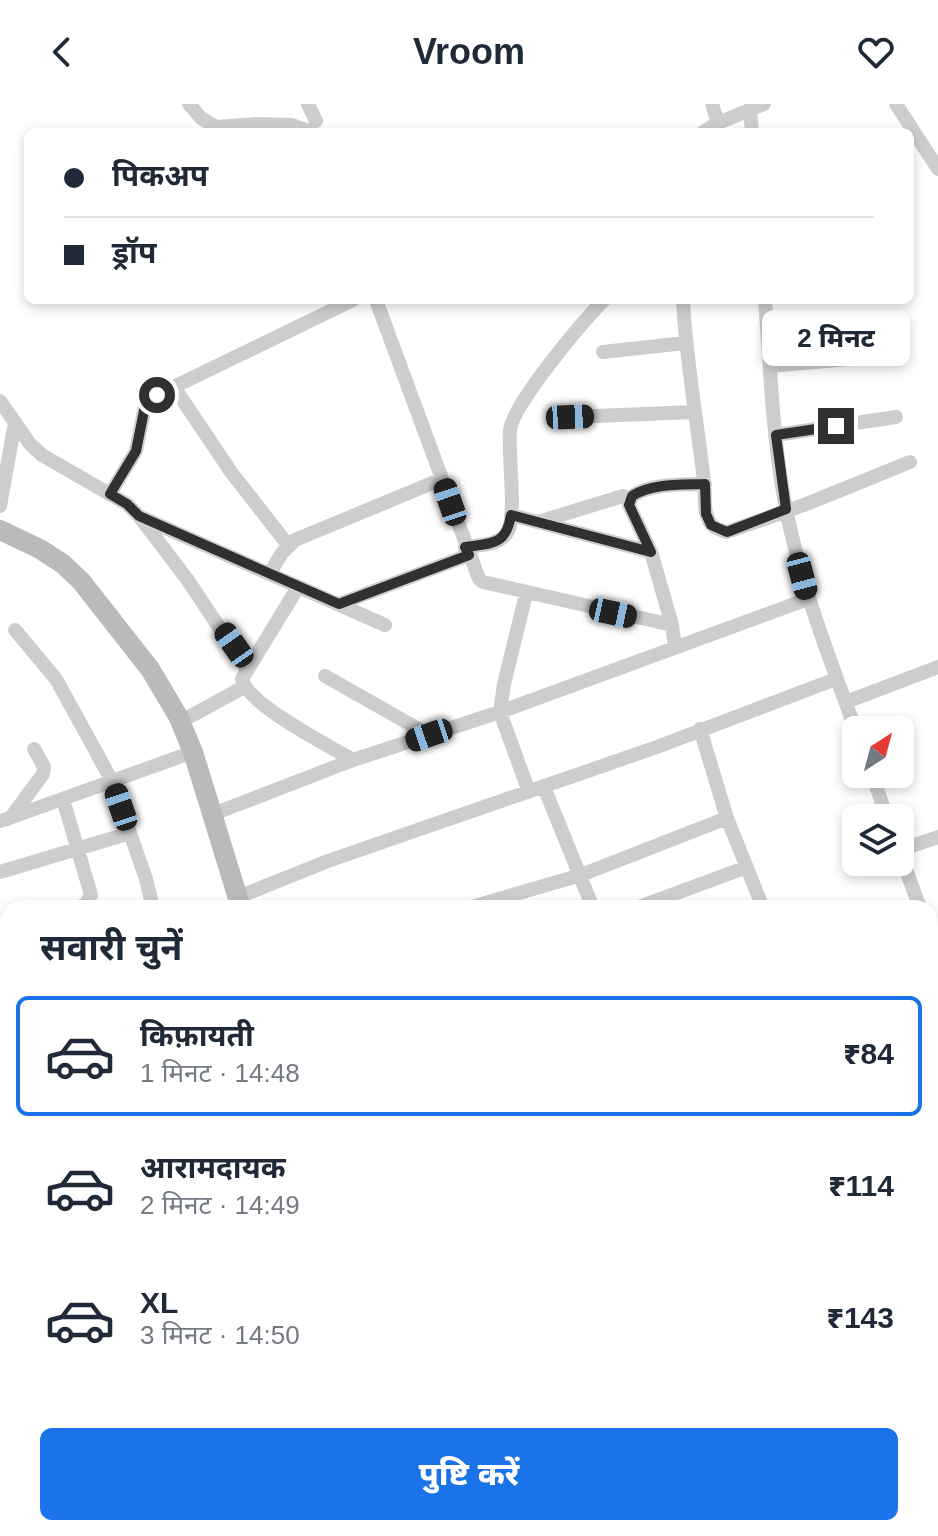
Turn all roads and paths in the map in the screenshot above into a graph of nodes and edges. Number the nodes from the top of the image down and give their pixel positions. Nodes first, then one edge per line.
1 (189, 104) edge
2 (308, 104) edge
3 (710, 104) edge
4 (896, 104) edge
5 (757, 107) edge
6 (718, 123) junction
7 (314, 126) edge
8 (710, 128) edge
9 (753, 128) edge
10 (912, 128) edge
11 (914, 132) edge
12 (938, 169) edge
13 (345, 304) edge
14 (377, 304) edge
15 (601, 304) edge
16 (683, 304) edge
17 (765, 304) edge
18 (685, 343) junction
19 (603, 352) dead end
20 (883, 356) dead end
21 (770, 366) junction
22 (174, 387) junction
23 (0, 401) edge
24 (694, 412) junction
25 (570, 417) dead end
26 (896, 417) dead end
27 (15, 422) junction
28 (776, 435) junction
29 (910, 462) dead end
30 (442, 479) junction
31 (705, 484) junction
32 (110, 494) junction
33 (623, 496) dead end
34 (0, 506) edge
35 (786, 509) junction
36 (511, 515) junction
37 (139, 516) junction
38 (538, 522) junction
39 (0, 530) edge
40 (288, 545) junction
41 (467, 551) junction
42 (651, 552) junction
43 (270, 573) junction
44 (298, 587) junction
45 (526, 594) junction
46 (808, 599) junction
47 (339, 604) junction
48 (385, 625) dead end
49 (672, 625) junction
50 (15, 630) dead end
51 (675, 648) junction
52 (938, 667) edge
53 (247, 669) junction
54 (325, 676) dead end
55 (836, 679) junction
56 (244, 687) junction
57 (846, 702) junction
58 (500, 712) junction
59 (851, 716) edge
60 (180, 722) junction
61 (700, 729) junction
62 (429, 735) junction
63 (34, 749) dead end
64 (193, 752) junction
65 (353, 760) junction
66 (112, 781) junction
67 (544, 787) junction
68 (529, 792) junction
69 (63, 799) junction
70 (213, 814) junction
71 (727, 818) junction
72 (6, 819) edge
73 (130, 833) junction
74 (938, 837) edge
75 (914, 846) edge
76 (77, 848) junction
77 (747, 867) junction
78 (0, 872) edge
79 (581, 875) junction
80 (909, 876) edge
81 (88, 900) edge
82 (151, 900) edge
83 (239, 900) edge
84 (244, 900) edge
85 (495, 900) edge
86 (590, 900) edge
87 (658, 900) edge
88 (760, 900) edge
89 (917, 900) edge

1 - 7 street
2 - 7 street
3 - 6 street
4 - 10 street
5 - 6 street
5 - 9 street
6 - 8 street
11 - 12 street
13 - 22 street
14 - 30 street
15 - 36 street
16 - 18 street
17 - 21 street
18 - 19 street
18 - 24 street
20 - 21 street
21 - 28 street
22 - 32 street
22 - 40 street
23 - 27 street
24 - 25 street
24 - 31 street
26 - 28 street
27 - 32 street
27 - 34 street
28 - 35 street
29 - 35 street
30 - 40 street
30 - 41 street
31 - 35 street
31 - 42 street
32 - 37 street
33 - 38 street
35 - 46 street
36 - 38 street
36 - 41 street
37 - 43 street
37 - 53 street
38 - 42 street
39 - 60 street
40 - 43 street
41 - 45 street
41 - 47 street
42 - 49 street
43 - 44 street
44 - 47 street
44 - 53 street
45 - 49 street
45 - 58 street
46 - 51 street
46 - 55 street
47 - 48 street
49 - 51 street
50 - 66 street
51 - 58 street
52 - 57 street
53 - 56 street
54 - 62 street
55 - 57 street
55 - 61 street
56 - 60 street
56 - 65 street
57 - 59 street
58 - 62 street
58 - 68 street
60 - 64 street
61 - 67 street
61 - 71 street
62 - 65 street
63 - 72 street
64 - 66 street
64 - 70 street
65 - 70 street
66 - 69 street
66 - 73 street
67 - 68 street
67 - 79 street
68 - 84 street
69 - 72 street
69 - 76 street
70 - 83 street
71 - 77 street
71 - 79 street
73 - 76 street
73 - 82 street
74 - 75 street
76 - 78 street
76 - 81 street
77 - 87 street
77 - 88 street
79 - 85 street
79 - 86 street
80 - 89 street

